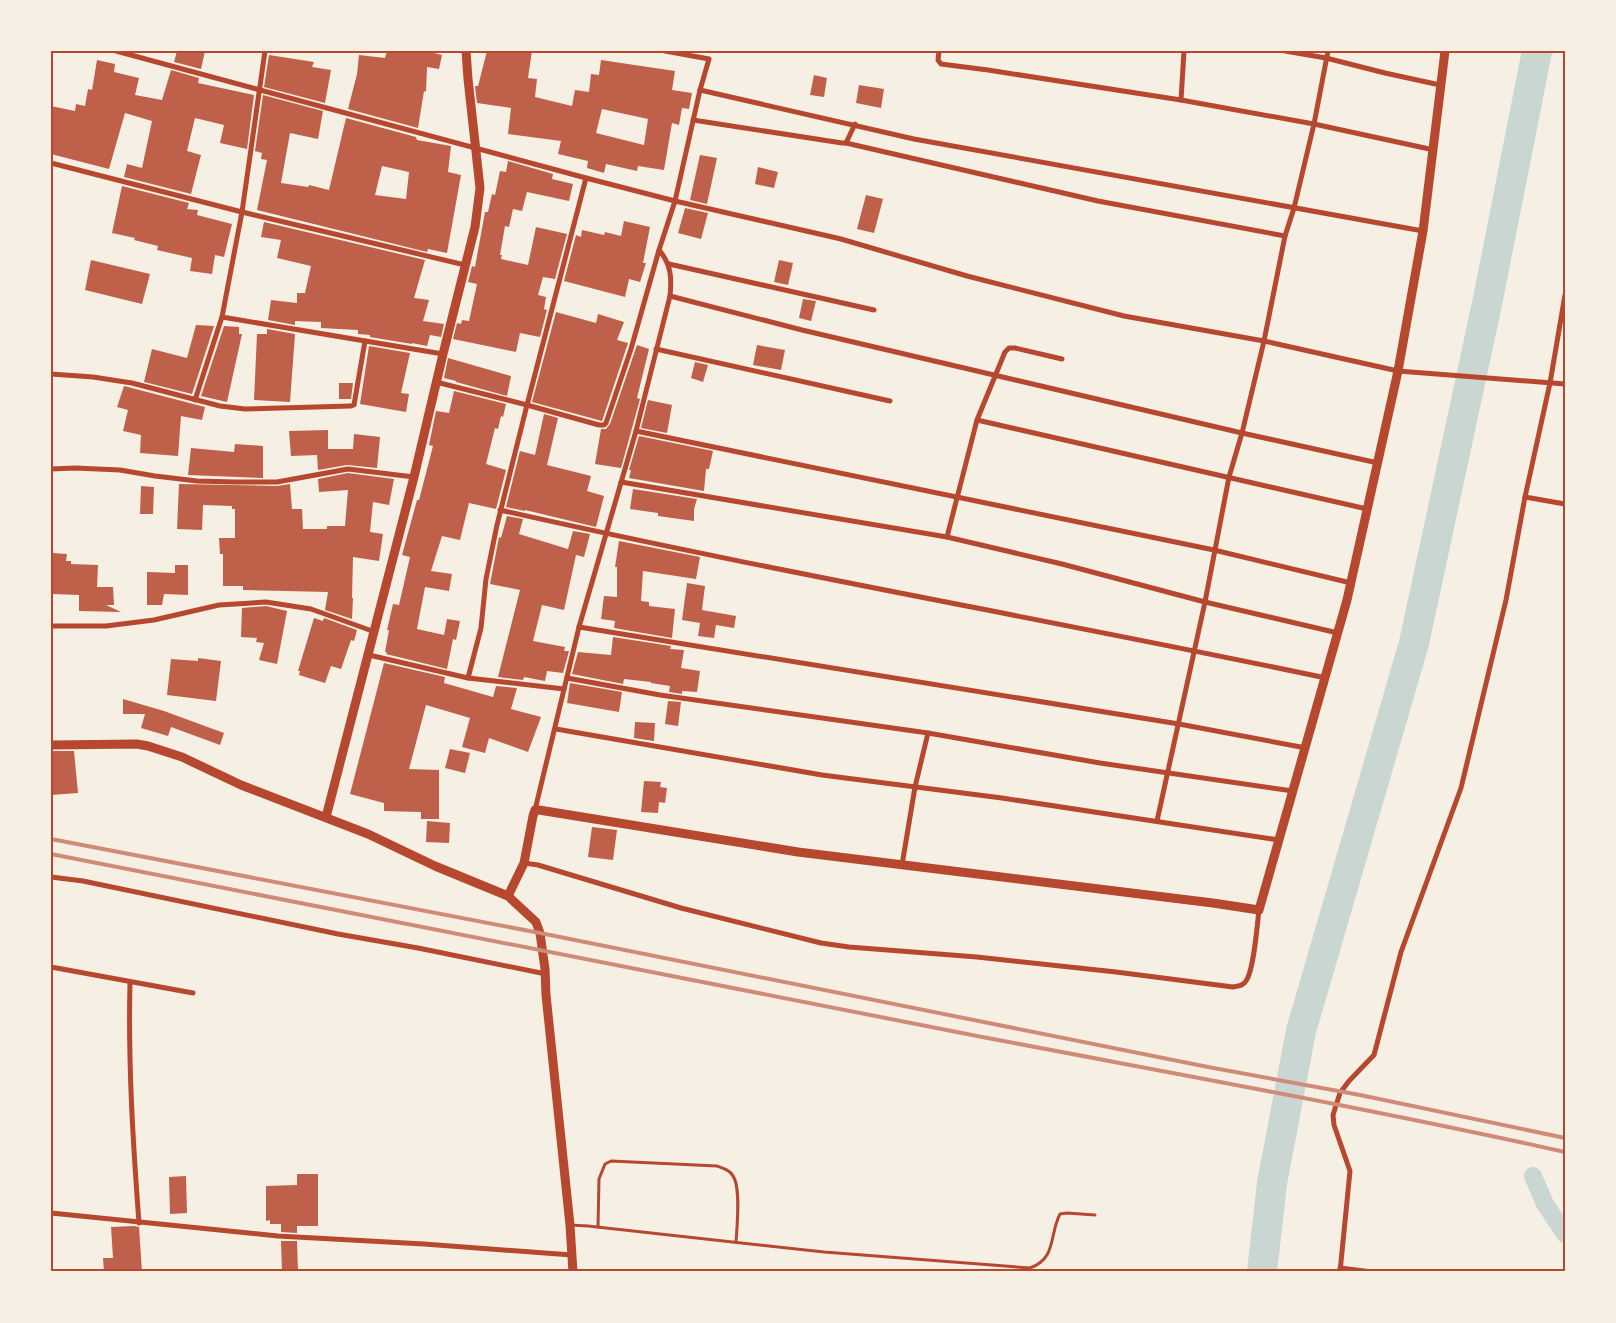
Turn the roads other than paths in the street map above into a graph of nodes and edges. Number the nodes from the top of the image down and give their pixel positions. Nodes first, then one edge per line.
1 (116, 51) edge
2 (265, 51) edge
3 (466, 51) edge
4 (665, 51) edge
5 (938, 51) edge
6 (1184, 51) edge
7 (1284, 51) edge
8 (1328, 51) edge
9 (1445, 51) edge
10 (1326, 58) junction
11 (1440, 85) junction
12 (260, 90) junction
13 (700, 90) junction
14 (1181, 100) junction
15 (693, 120) junction
16 (854, 124) junction
17 (1314, 124) junction
18 (846, 143) junction
19 (475, 148) junction
20 (1434, 150) junction
21 (51, 163) edge
22 (586, 178) junction
23 (675, 201) junction
24 (1294, 208) junction
25 (242, 212) junction
26 (1423, 231) junction
27 (1285, 236) junction
28 (659, 250) junction
29 (669, 264) junction
30 (465, 265) junction
31 (1565, 295) edge
32 (670, 296) junction
33 (874, 310) dead end
34 (222, 317) junction
35 (1264, 340) junction
36 (365, 341) junction
37 (656, 349) junction
38 (442, 354) junction
39 (1062, 360) dead end
40 (1398, 371) junction
41 (51, 374) edge
42 (994, 374) junction
43 (436, 382) junction
44 (1550, 383) junction
45 (1565, 384) edge
46 (195, 400) junction
47 (890, 402) dead end
48 (527, 405) junction
49 (977, 420) junction
50 (636, 431) junction
51 (1242, 433) junction
52 (1378, 463) junction
53 (51, 469) edge
54 (414, 477) junction
55 (1229, 477) junction
56 (621, 482) junction
57 (1525, 497) junction
58 (958, 498) junction
59 (1565, 504) edge
60 (1367, 509) junction
61 (500, 510) junction
62 (606, 534) junction
63 (947, 537) junction
64 (1214, 550) junction
65 (1351, 583) junction
66 (1205, 602) junction
67 (51, 626) edge
68 (579, 627) junction
69 (375, 632) junction
70 (1338, 633) junction
71 (1194, 650) junction
72 (369, 654) junction
73 (468, 678) junction
74 (566, 678) junction
75 (1326, 678) junction
76 (564, 689) junction
77 (1179, 724) junction
78 (556, 730) junction
79 (928, 733) junction
80 (51, 745) edge
81 (1306, 748) junction
82 (1168, 773) junction
83 (916, 787) junction
84 (1293, 791) junction
85 (535, 810) junction
86 (326, 816) junction
87 (1156, 822) junction
88 (1280, 840) junction
89 (902, 864) junction
90 (522, 868) junction
91 (51, 876) edge
92 (510, 892) junction
93 (1259, 910) junction
94 (51, 967) edge
95 (546, 974) junction
96 (130, 983) junction
97 (193, 993) dead end
98 (51, 1213) edge
99 (1095, 1215) dead end
100 (139, 1223) junction
101 (570, 1226) junction
102 (598, 1227) junction
103 (736, 1242) junction
104 (572, 1255) junction
105 (1340, 1270) edge
106 (573, 1272) edge
107 (1372, 1272) edge

1 - 12 street
2 - 12 street
3 - 19 street
4 - 13 street
5 - 14 street
6 - 14 street
7 - 10 street
8 - 10 street
9 - 11 street
10 - 11 street
10 - 17 street
11 - 20 street
12 - 19 street
12 - 25 street
13 - 15 street
13 - 16 street
14 - 17 street
15 - 18 street
15 - 23 street
16 - 18 street
16 - 24 street
17 - 20 street
17 - 24 street
18 - 27 street
19 - 22 street
19 - 30 street
20 - 26 street
21 - 25 street
22 - 23 street
22 - 48 street
23 - 28 street
23 - 35 street
24 - 26 street
24 - 27 street
25 - 30 street
25 - 34 street
26 - 40 street
27 - 35 street
28 - 29 street
28 - 48 street
29 - 32 street
29 - 33 street
30 - 38 street
31 - 44 street
32 - 37 street
32 - 42 street
34 - 36 street
34 - 46 street
35 - 40 street
35 - 51 street
36 - 38 street
36 - 46 street
37 - 47 street
37 - 50 street
38 - 43 street
39 - 42 street
40 - 44 street
40 - 52 street
41 - 46 street
42 - 49 street
42 - 51 street
43 - 48 street
43 - 54 street
44 - 45 street
44 - 57 street
48 - 61 street
49 - 55 street
49 - 58 street
50 - 56 street
50 - 58 street
51 - 52 street
51 - 55 street
52 - 60 street
53 - 54 street
54 - 69 street
55 - 60 street
55 - 64 street
56 - 62 street
56 - 63 street
57 - 59 street
57 - 105 street
58 - 63 street
58 - 64 street
60 - 65 street
61 - 62 street
61 - 73 street
62 - 68 street
62 - 71 street
63 - 66 street
64 - 65 street
64 - 66 street
65 - 70 street
66 - 70 street
66 - 71 street
67 - 69 street
68 - 74 street
68 - 77 street
69 - 72 street
70 - 75 street
71 - 75 street
71 - 77 street
72 - 73 street
72 - 86 street
73 - 76 street
74 - 76 street
74 - 79 street
75 - 81 street
76 - 78 street
77 - 81 street
77 - 82 street
78 - 83 street
78 - 85 street
79 - 82 street
79 - 83 street
80 - 86 street
81 - 84 street
82 - 84 street
82 - 87 street
83 - 87 street
83 - 89 street
84 - 88 street
85 - 89 street
85 - 90 street
86 - 92 street
87 - 88 street
88 - 93 street
89 - 93 street
90 - 92 street
90 - 93 street
91 - 95 street
92 - 95 street
94 - 96 street
95 - 101 street
96 - 97 street
96 - 100 street
98 - 100 street
99 - 103 lane
100 - 104 street
101 - 102 lane
101 - 104 street
102 - 103 lane
102 - 103 lane
104 - 106 street
105 - 107 street

